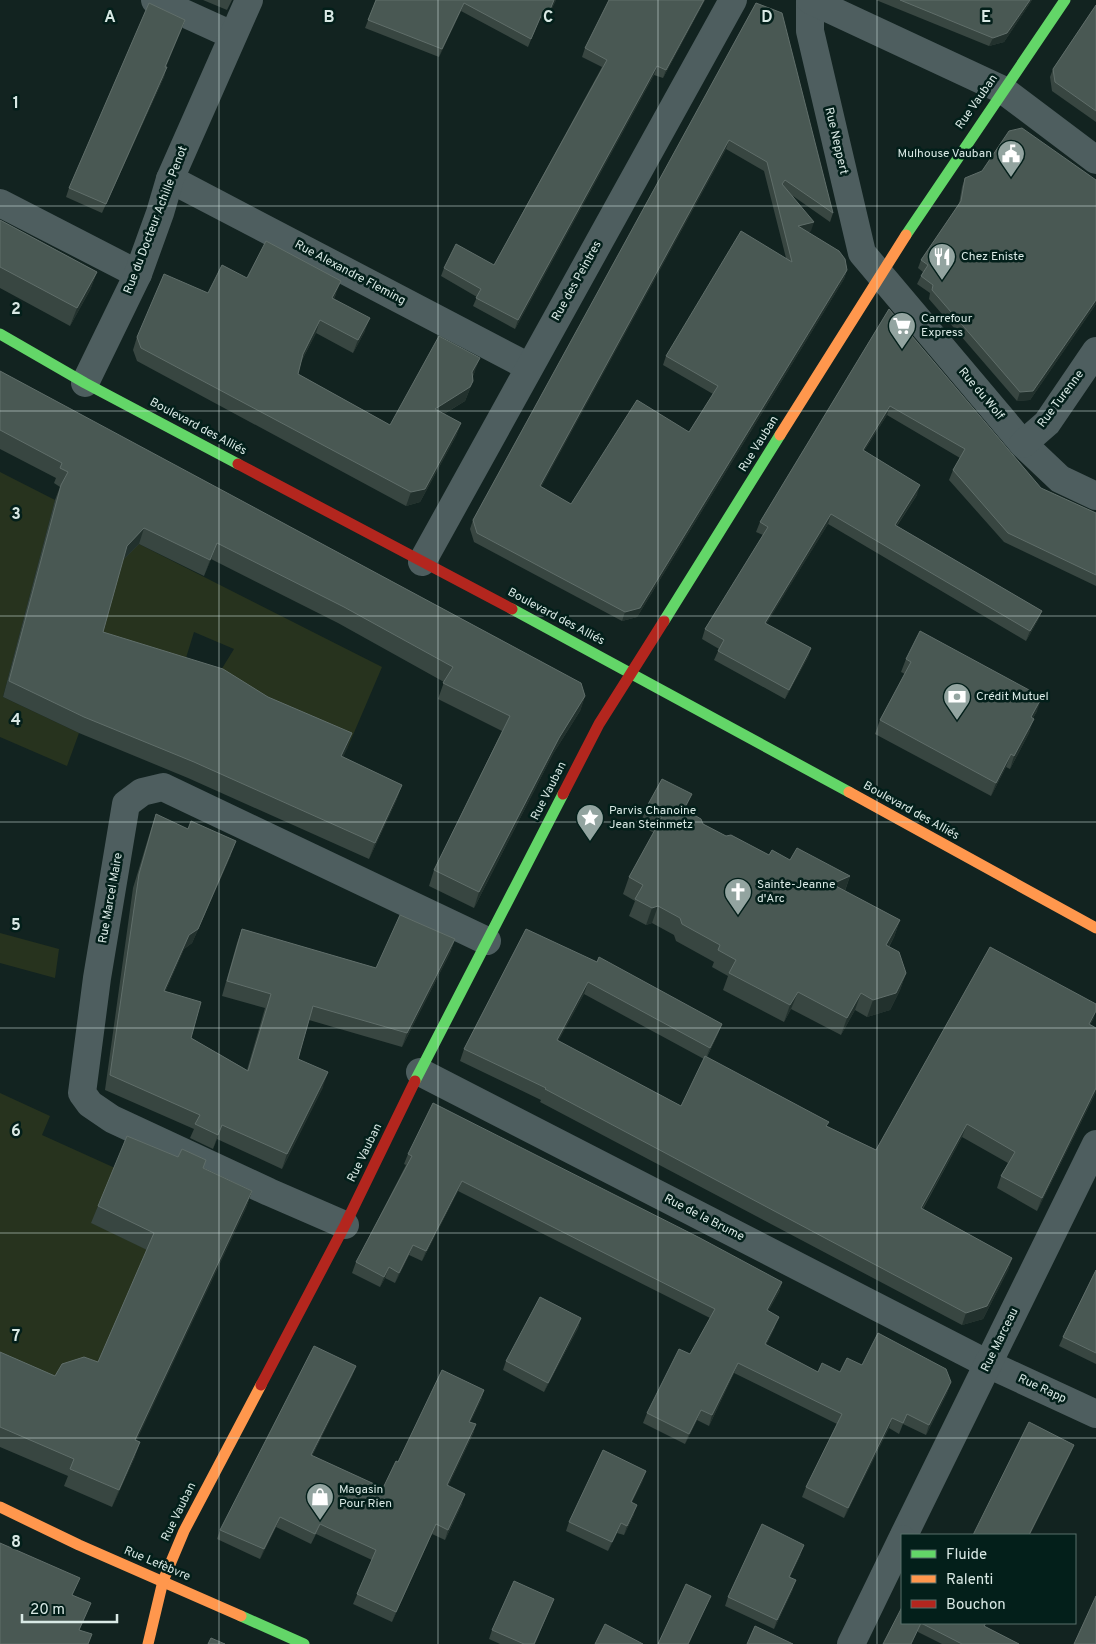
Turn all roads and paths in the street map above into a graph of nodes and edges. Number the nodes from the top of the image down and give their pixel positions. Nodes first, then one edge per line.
1 (155, 0) edge
2 (249, 0) edge
3 (733, 0) edge
4 (810, 0) edge
5 (1065, 0) edge
6 (232, 35) junction
7 (1003, 90) junction
8 (1096, 160) edge
9 (170, 179) junction
10 (0, 203) edge
11 (138, 274) junction
12 (881, 274) junction
13 (0, 334) edge
14 (1096, 351) edge
15 (530, 367) junction
16 (85, 383) junction
17 (1023, 444) junction
18 (1096, 496) edge
19 (422, 562) junction
20 (633, 673) junction
21 (1096, 928) edge
22 (486, 941) junction
23 (420, 1072) junction
24 (1096, 1144) edge
25 (345, 1225) junction
26 (988, 1364) junction
27 (1096, 1414) edge
28 (0, 1507) edge
29 (904, 1534) edge
30 (901, 1541) edge
31 (163, 1581) junction
32 (148, 1644) edge
33 (304, 1644) edge
34 (851, 1644) edge

1 - 6 street
2 - 6 street, Rue du Docteur Achille Penot
3 - 15 street, Rue des Peintres
4 - 7 street
4 - 12 street, Rue Neppert
5 - 7 main road, Rue Vauban
6 - 9 street, Rue du Docteur Achille Penot
7 - 8 street
7 - 12 main road, Rue Vauban
9 - 11 street, Rue du Docteur Achille Penot
9 - 15 street, Rue Alexandre Fleming
10 - 11 street
11 - 16 street, Rue du Docteur Achille Penot
12 - 17 street, Rue du Wolf
12 - 20 main road, Rue Vauban
13 - 16 main road, Boulevard des Alliés
14 - 17 street, Rue Turenne
15 - 19 street, Rue des Peintres
16 - 19 main road, Boulevard des Alliés
17 - 18 street, Rue du Wolf
19 - 20 main road, Boulevard des Alliés
20 - 21 main road, Boulevard des Alliés
20 - 22 main road, Rue Vauban
22 - 23 main road, Rue Vauban
22 - 25 street, Rue Marcel Maire
23 - 25 main road, Rue Vauban
23 - 26 street, Rue de la Brume
24 - 26 street, Rue Marceau
25 - 31 main road, Rue Vauban
26 - 27 street, Rue Rapp
26 - 29 street, Rue Marceau
28 - 31 main road, Rue Lefèbvre
30 - 34 street
31 - 32 main road, Rue Vauban
31 - 33 main road, Rue Lefèbvre

